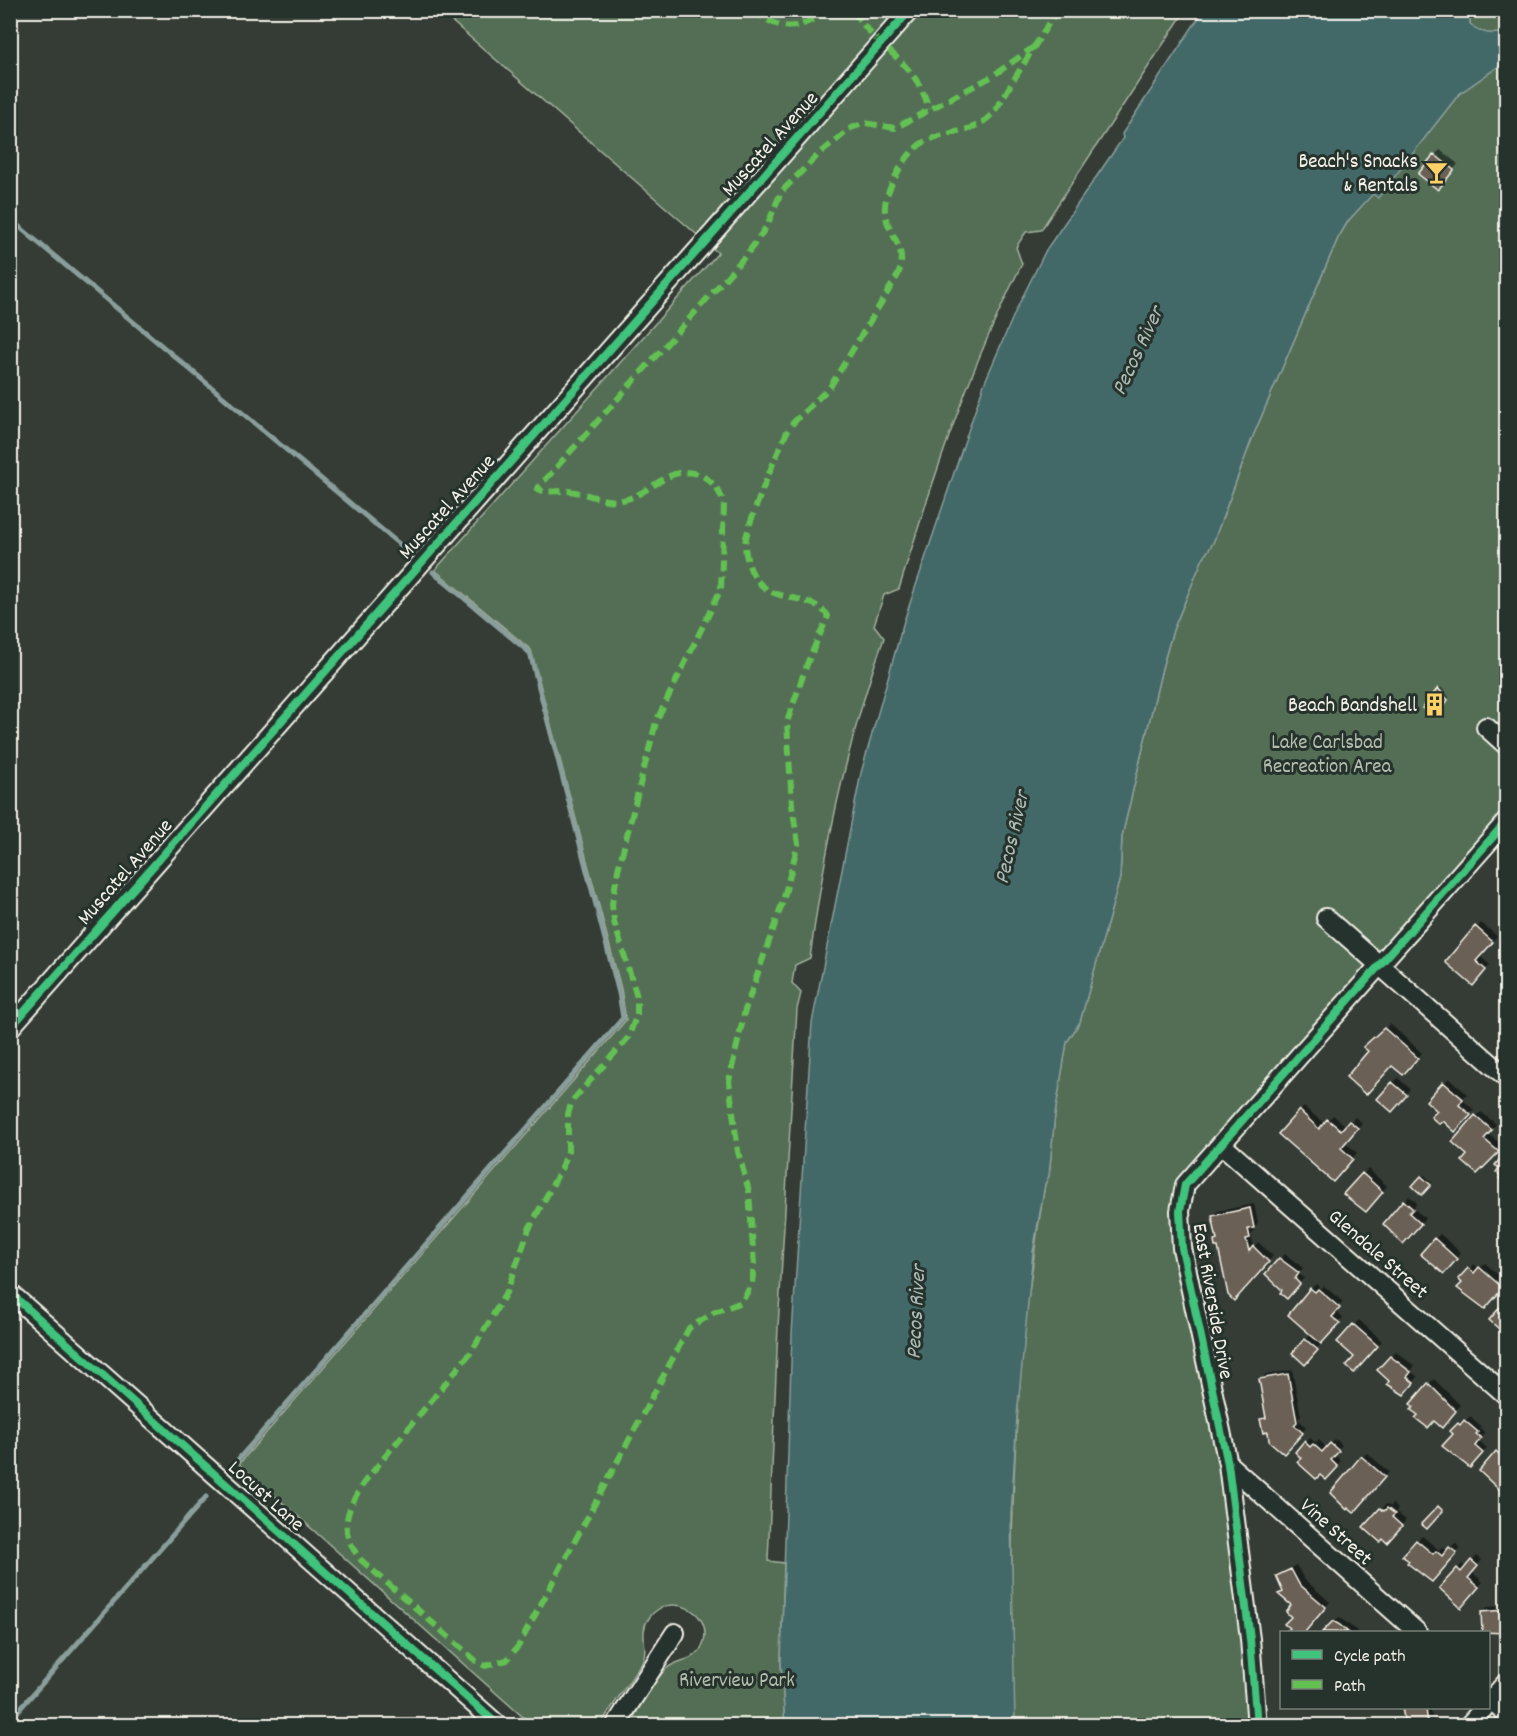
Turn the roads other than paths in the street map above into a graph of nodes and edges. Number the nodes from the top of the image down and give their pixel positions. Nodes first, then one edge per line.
1 (910, 10) edge
2 (1486, 727) dead end
3 (1506, 745) edge
4 (1506, 822) edge
5 (1326, 918) dead end
6 (1380, 965) junction
7 (10, 1028) edge
8 (1506, 1077) edge
9 (1221, 1144) junction
10 (10, 1293) edge
11 (1506, 1395) edge
12 (1228, 1464) junction
13 (1416, 1631) edge
14 (675, 1633) dead end
15 (1506, 1683) edge
16 (1490, 1700) edge
17 (1490, 1703) edge
18 (1482, 1709) edge
19 (1506, 1713) edge
20 (499, 1725) edge
21 (615, 1725) edge
22 (1257, 1725) edge
23 (1468, 1725) edge

1 - 7 street, Muscatel Avenue
2 - 3 street
4 - 6 street, East Riverside Drive
5 - 6 street
6 - 8 street
6 - 9 street, East Riverside Drive
9 - 11 street, Glendale Street
9 - 12 street, East Riverside Drive
10 - 20 street, Locust Lane
12 - 13 street, Vine Street
12 - 22 street, East Riverside Drive
14 - 21 street
15 - 16 street
17 - 19 street
18 - 23 street

